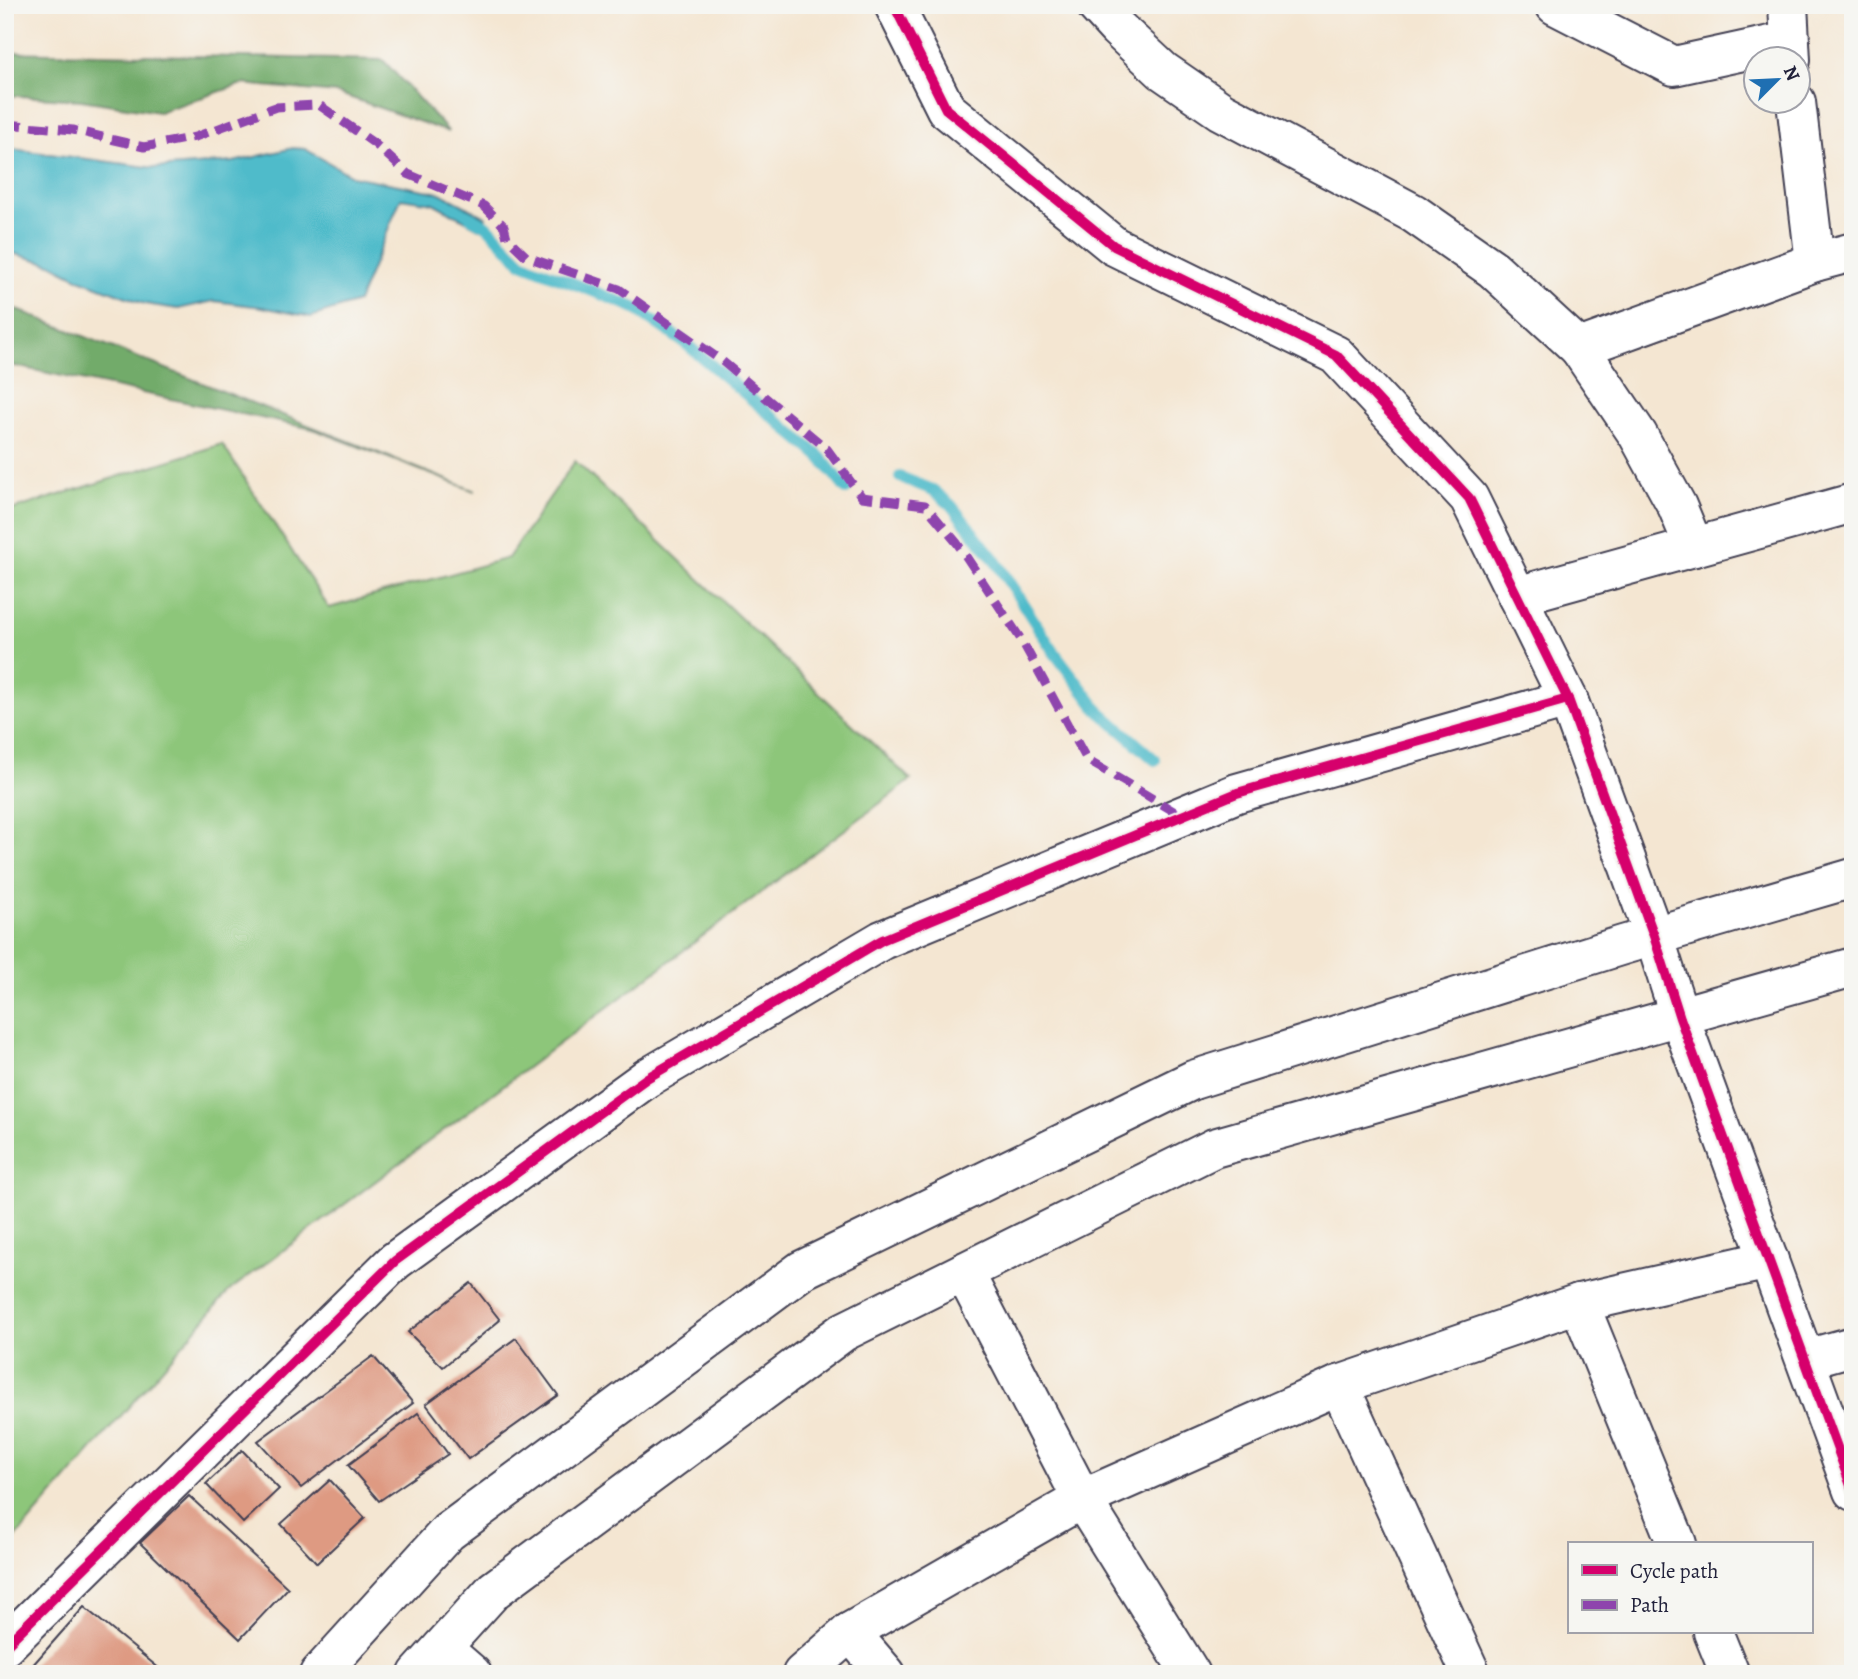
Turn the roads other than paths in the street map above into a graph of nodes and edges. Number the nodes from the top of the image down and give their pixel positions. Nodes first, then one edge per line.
1 (894, 5) edge
2 (1096, 5) edge
3 (1555, 5) edge
4 (1790, 35) edge
5 (1798, 116) edge
6 (1853, 252) edge
7 (1815, 262) junction
8 (1579, 348) junction
9 (1853, 503) edge
10 (1694, 547) junction
11 (1517, 596) junction
12 (1568, 699) junction
13 (1853, 878) edge
14 (1654, 936) junction
15 (1853, 967) edge
16 (1680, 1017) junction
17 (1769, 1260) junction
18 (964, 1272) junction
19 (1579, 1303) junction
20 (1853, 1346) edge
21 (1806, 1359) junction
22 (1339, 1385) junction
23 (1853, 1491) edge
24 (1082, 1499) junction
25 (1676, 1542) edge
26 (850, 1632) junction
27 (1714, 1634) edge
28 (5, 1647) edge
29 (430, 1661) edge
30 (319, 1674) edge
31 (472, 1674) edge
32 (802, 1674) edge
33 (886, 1674) edge
34 (1191, 1674) edge
35 (1471, 1674) edge
36 (1730, 1674) edge

1 - 11 street
2 - 8 street
3 - 4 street
5 - 7 street
6 - 7 street
7 - 8 street
8 - 10 street
9 - 10 street
10 - 11 street
11 - 12 street
12 - 14 street
12 - 28 street
13 - 14 street
14 - 16 street
14 - 30 street
15 - 16 street
16 - 17 street
16 - 18 street
17 - 19 street
17 - 21 street
18 - 24 street
18 - 29 street
19 - 22 street
19 - 25 street
20 - 21 street
21 - 23 street
22 - 24 street
22 - 35 street
24 - 26 street
24 - 34 street
26 - 32 street
26 - 33 street
27 - 36 street
29 - 31 street

